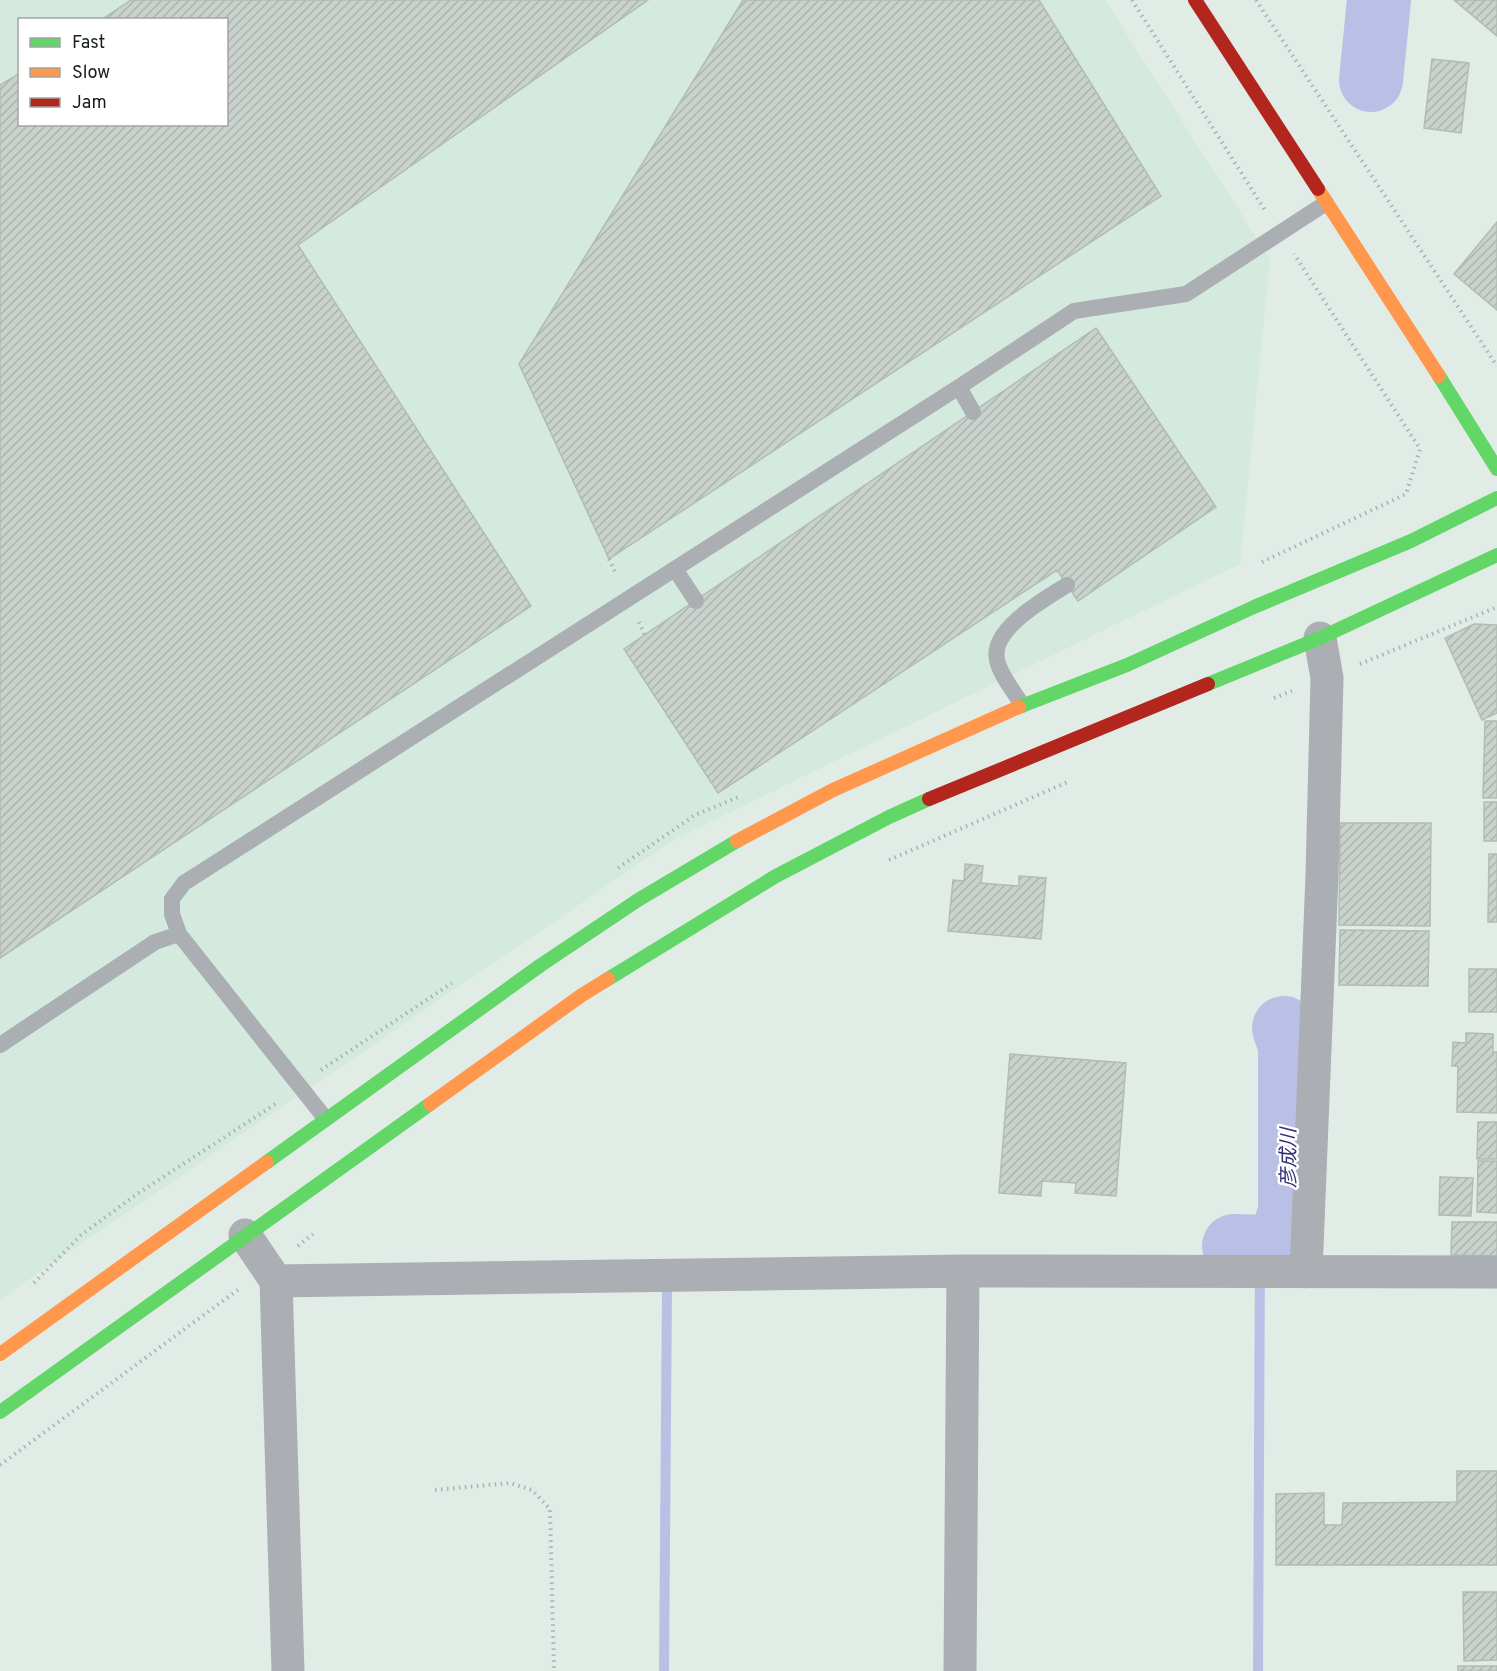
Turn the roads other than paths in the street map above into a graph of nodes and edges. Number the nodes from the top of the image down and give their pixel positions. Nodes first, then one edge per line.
1 (1195, 0) edge
2 (1326, 203) junction
3 (959, 387) junction
4 (973, 412) dead end
5 (1497, 469) edge
6 (1497, 498) edge
7 (1497, 555) edge
8 (675, 569) junction
9 (1038, 583) dead end
10 (1067, 585) dead end
11 (1046, 598) junction
12 (696, 601) dead end
13 (1320, 638) junction
14 (1022, 705) junction
15 (179, 934) junction
16 (0, 1045) edge
17 (325, 1118) junction
18 (245, 1235) junction
19 (963, 1271) junction
20 (1306, 1272) junction
21 (1497, 1272) edge
22 (272, 1275) junction
23 (0, 1354) edge
24 (0, 1412) edge
25 (288, 1671) edge
26 (960, 1671) edge

1 - 2 street
2 - 3 lane
2 - 5 street
3 - 4 lane
3 - 8 lane
6 - 14 street
7 - 13 street
8 - 12 lane
8 - 15 lane
9 - 11 lane
10 - 11 lane
11 - 14 lane
13 - 18 street
13 - 20 street
14 - 17 street
15 - 16 lane
15 - 17 lane
17 - 23 street
18 - 22 street
18 - 24 street
19 - 20 street
19 - 22 street
19 - 26 street
20 - 21 street
22 - 25 street

